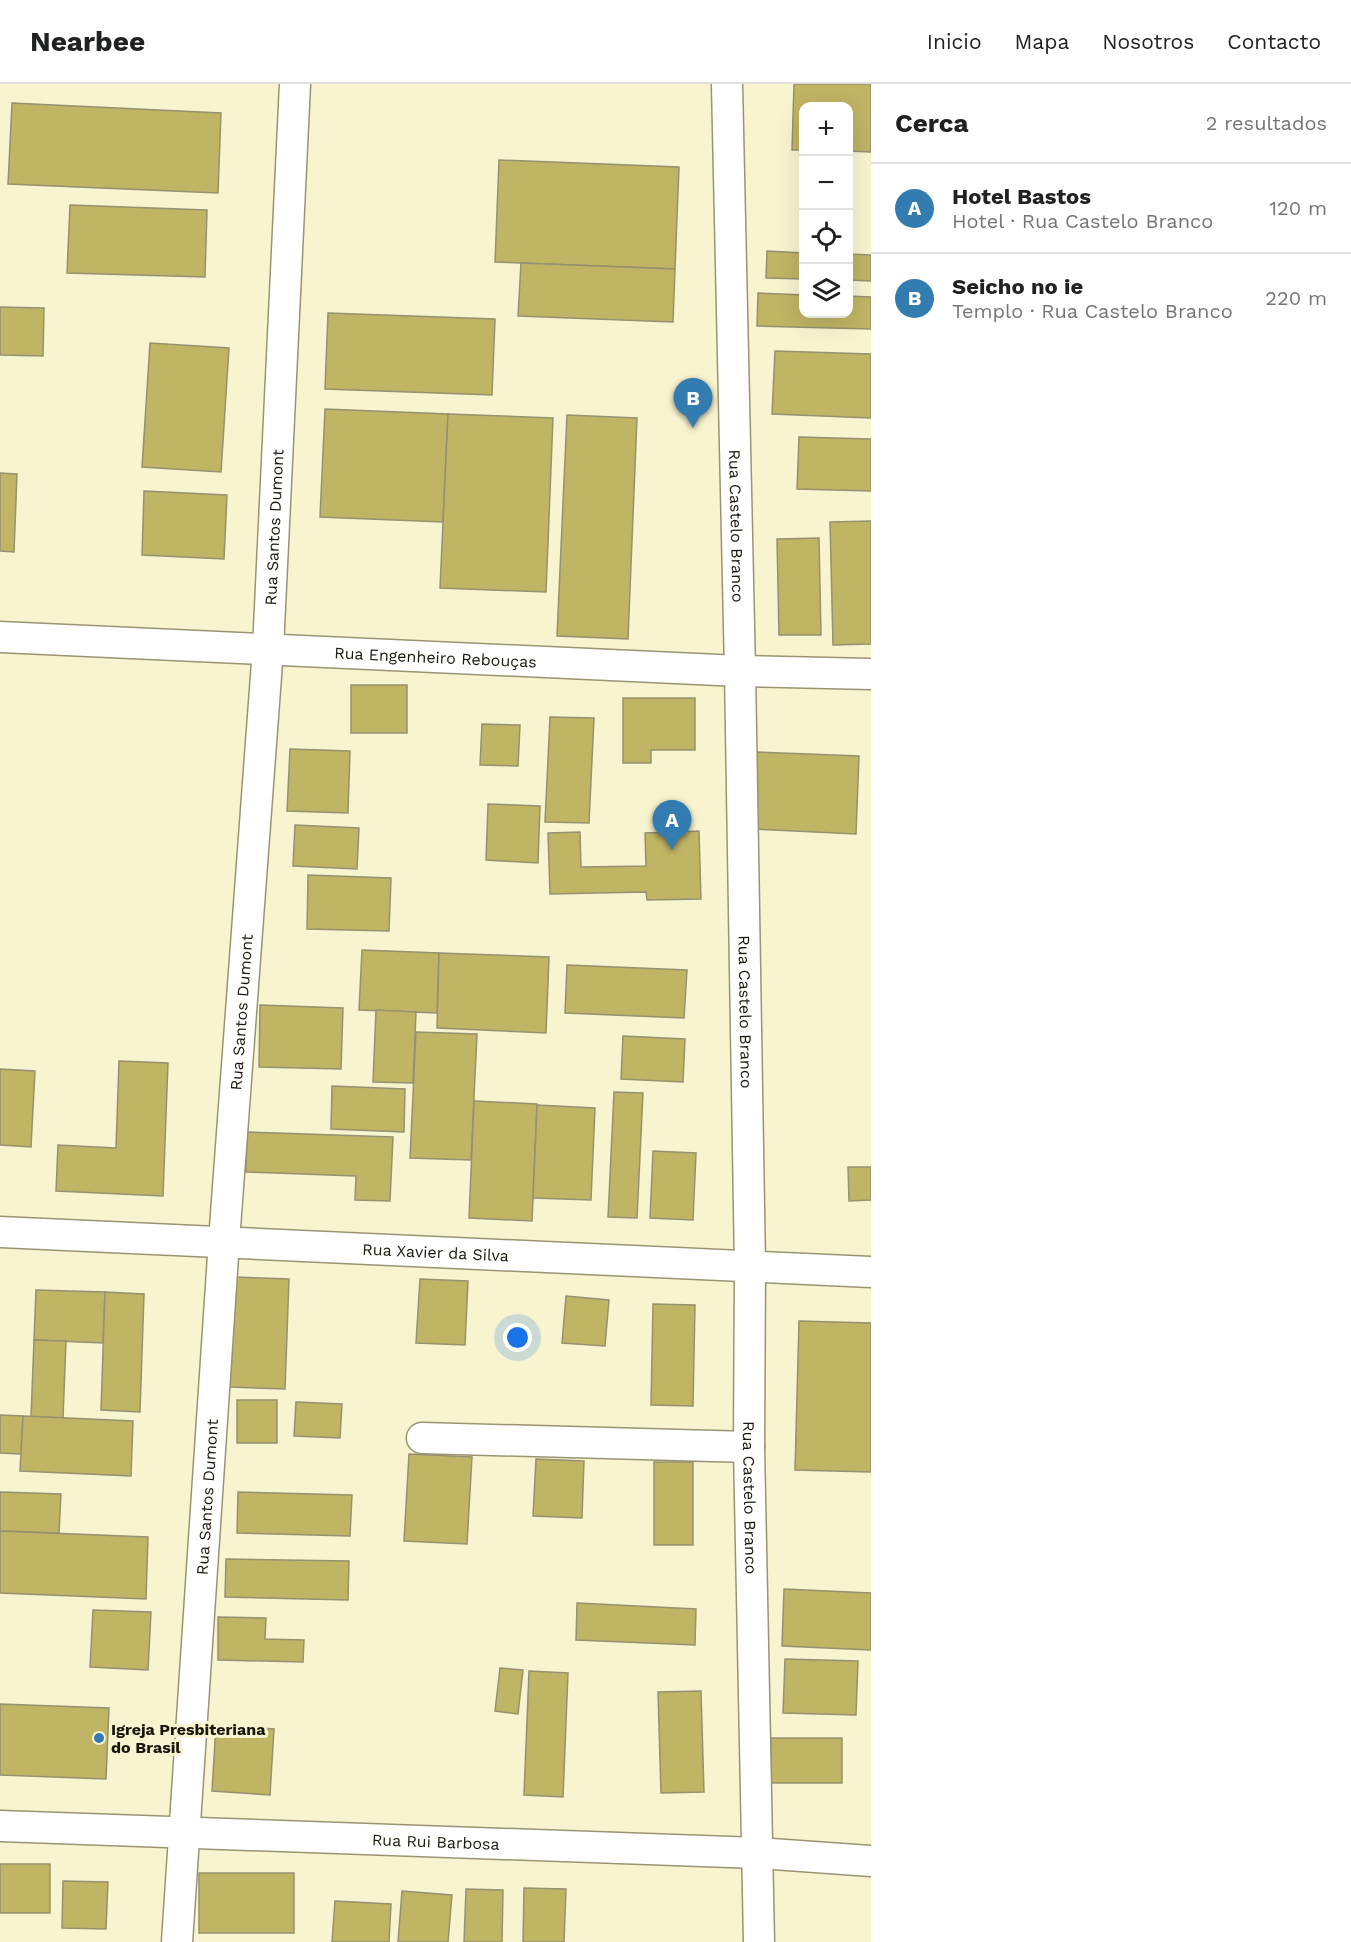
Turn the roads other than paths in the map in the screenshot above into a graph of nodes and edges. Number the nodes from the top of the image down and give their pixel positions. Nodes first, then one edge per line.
1 (295, 84) edge
2 (727, 84) edge
3 (0, 637) edge
4 (268, 649) junction
5 (740, 671) junction
6 (871, 674) edge
7 (0, 1232) edge
8 (224, 1241) junction
9 (750, 1267) junction
10 (871, 1272) edge
11 (422, 1438) dead end
12 (749, 1447) junction
13 (0, 1827) edge
14 (184, 1833) junction
15 (758, 1853) junction
16 (871, 1861) edge
17 (177, 1942) edge
18 (759, 1942) edge

1 - 4 street, Rua Santos Dumont
2 - 5 street, Rua Castelo Branco
3 - 4 street, Rua Engenheiro Rebouças
4 - 5 street, Rua Engenheiro Rebouças
4 - 8 street, Rua Santos Dumont
5 - 6 street, Rua Engenheiro Rebouças
5 - 9 street, Rua Castelo Branco
7 - 8 street, Rua Xavier da Silva
8 - 9 street, Rua Xavier da Silva
8 - 14 street, Rua Santos Dumont
9 - 10 street, Rua Xavier da Silva
9 - 12 street, Rua Castelo Branco
11 - 12 street
12 - 15 street, Rua Castelo Branco
13 - 14 street, Rua Rui Barbosa
14 - 15 street, Rua Rui Barbosa
14 - 17 street, Rua Santos Dumont
15 - 16 street, Rua Rui Barbosa
15 - 18 street, Rua Castelo Branco

